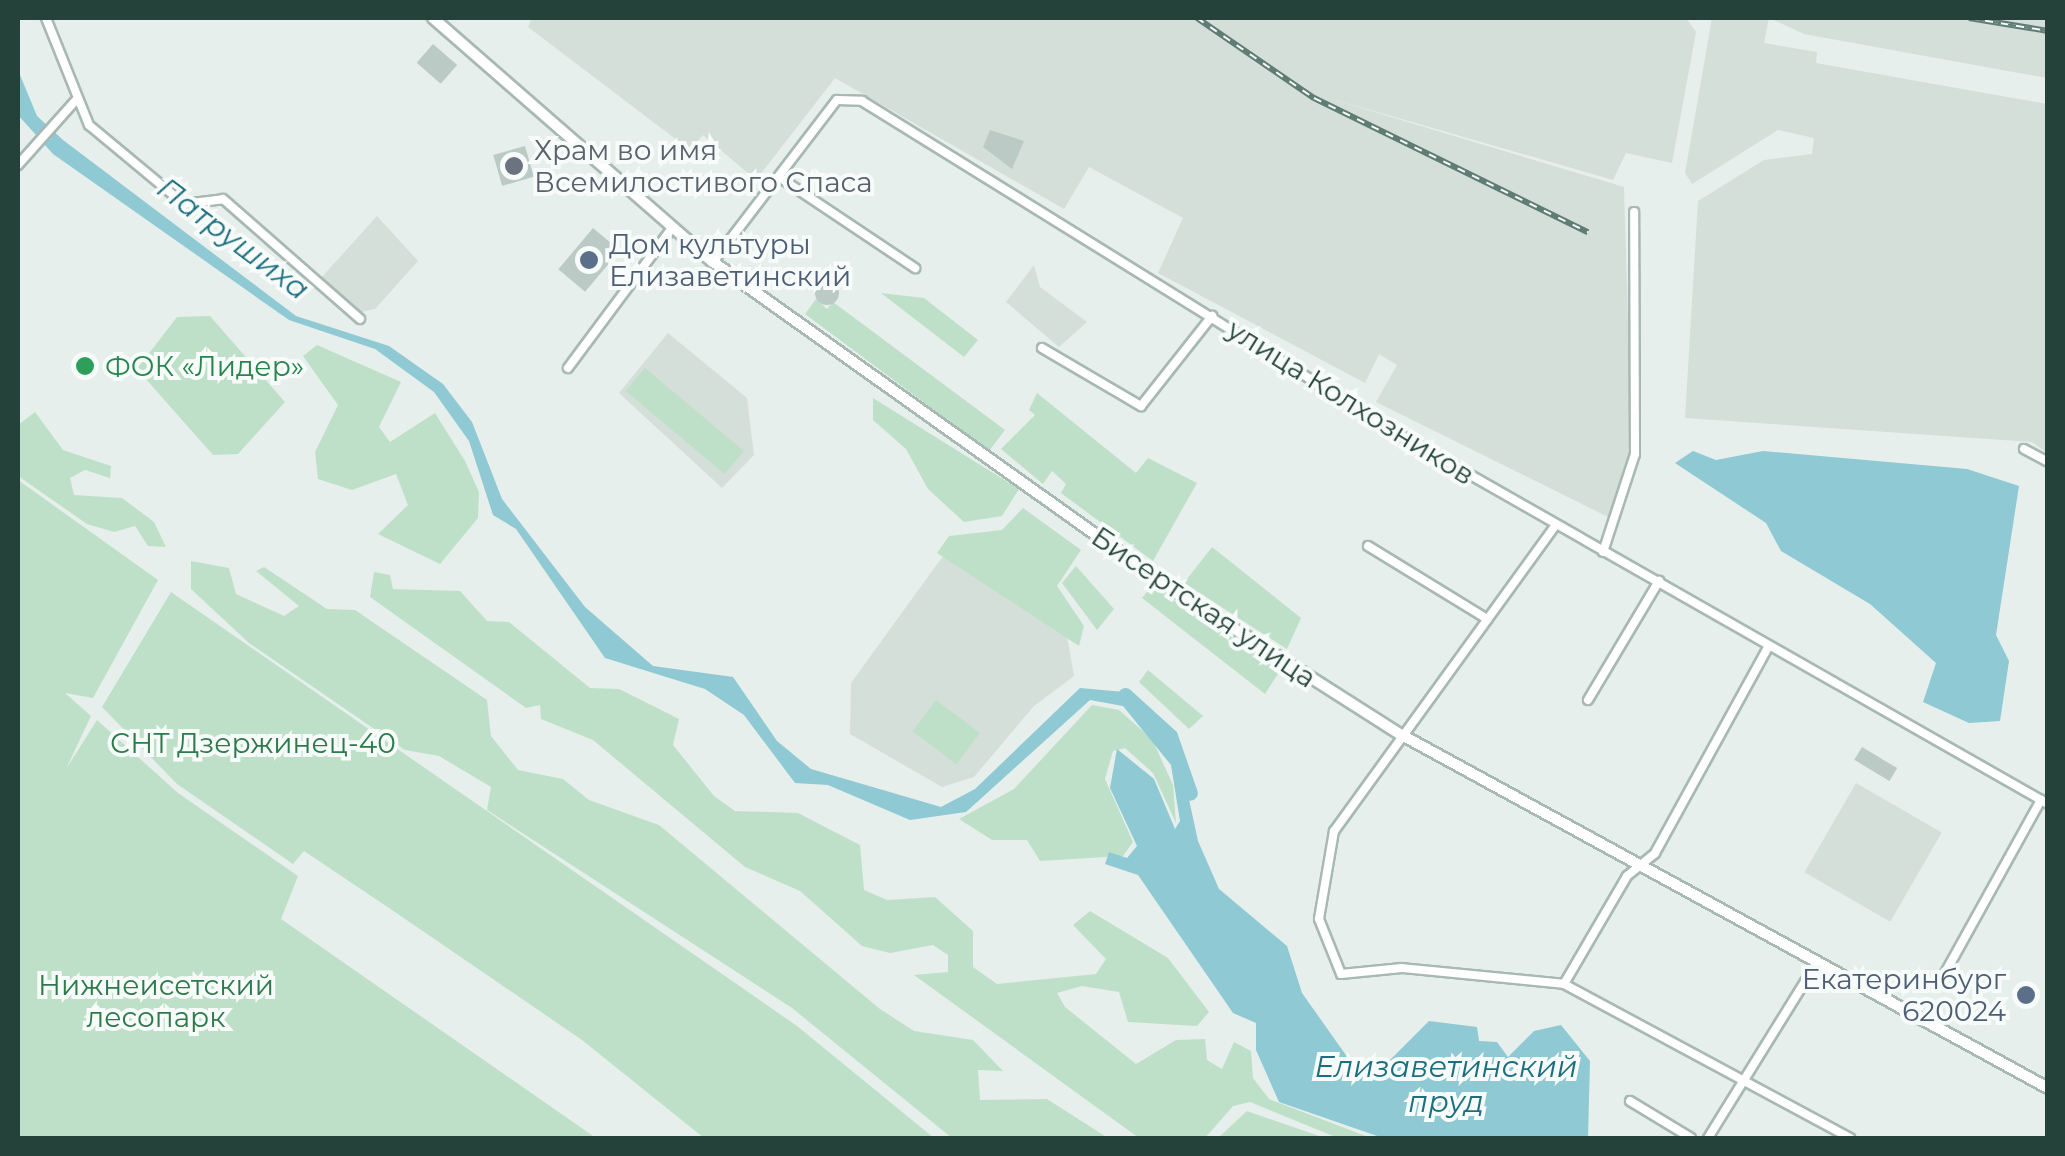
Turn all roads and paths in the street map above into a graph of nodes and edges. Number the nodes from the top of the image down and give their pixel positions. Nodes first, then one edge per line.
1 (46, 18) edge
2 (434, 18) edge
3 (75, 101) junction
4 (18, 165) edge
5 (779, 177) junction
6 (1634, 212) dead end
7 (672, 228) junction
8 (712, 262) junction
9 (915, 268) dead end
10 (1212, 316) junction
11 (360, 319) dead end
12 (1042, 348) dead end
13 (568, 368) dead end
14 (2024, 448) dead end
15 (2048, 462) edge
16 (1554, 526) junction
17 (1368, 546) dead end
18 (1603, 552) junction
19 (1659, 582) junction
20 (1487, 619) junction
21 (1769, 646) junction
22 (1588, 700) dead end
23 (1400, 734) junction
24 (2044, 802) edge
25 (1643, 867) junction
26 (1817, 962) junction
27 (1945, 973) dead end
28 (1564, 984) junction
29 (1742, 1079) junction
30 (2048, 1088) edge
31 (1630, 1101) dead end
32 (1691, 1138) edge
33 (1708, 1138) edge
34 (1850, 1138) edge

1 - 3 street
2 - 7 main road, Бисертская улица
3 - 4 street
3 - 11 street
5 - 8 street, улица Колхозников
5 - 9 street
5 - 10 street, улица Колхозников
6 - 18 street
7 - 8 main road, Бисертская улица
7 - 13 street
8 - 23 main road, Бисертская улица
10 - 12 street
10 - 16 street, улица Колхозников
14 - 15 street
16 - 18 street, улица Колхозников
16 - 20 street
17 - 20 street
18 - 19 street, улица Колхозников
19 - 21 street, улица Колхозников
19 - 22 street
20 - 23 street
21 - 24 street, улица Колхозников
21 - 25 street
23 - 25 main road, Бисертская улица
23 - 28 street
24 - 27 street
25 - 26 main road, Бисертская улица
25 - 28 street
26 - 29 street
26 - 30 main road, Бисертская улица
28 - 29 street
29 - 33 street
29 - 34 street
31 - 32 street

